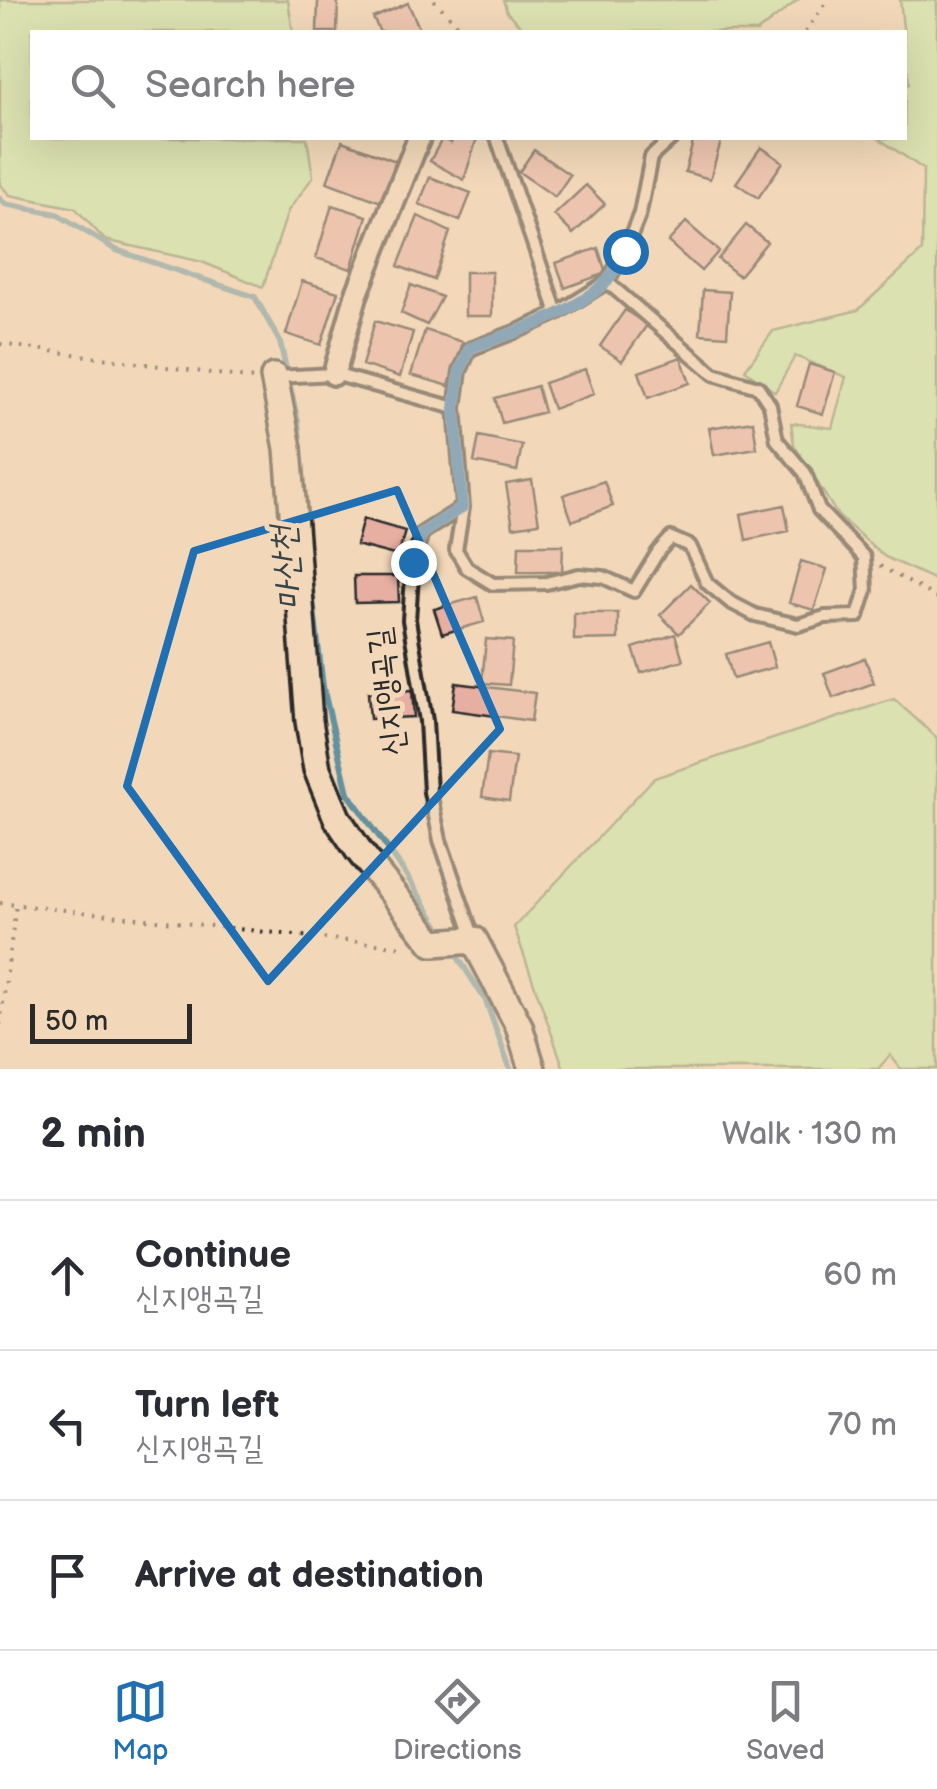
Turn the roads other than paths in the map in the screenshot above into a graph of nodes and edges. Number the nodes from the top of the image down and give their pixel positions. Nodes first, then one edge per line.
1 (418, 140) edge
2 (498, 140) edge
3 (670, 140) edge
4 (607, 282) junction
5 (557, 313) junction
6 (327, 374) junction
7 (274, 377) joint
8 (455, 408) junction
9 (462, 507) junction
10 (474, 940) junction
11 (532, 1069) edge

1 - 6 street
2 - 5 lane
3 - 4 lane
4 - 5 lane
4 - 9 lane
5 - 8 lane
6 - 7 lane
6 - 8 lane
7 - 10 street
8 - 9 lane
9 - 10 lane, 신지앵곡길
10 - 11 street, 신지앵곡길

